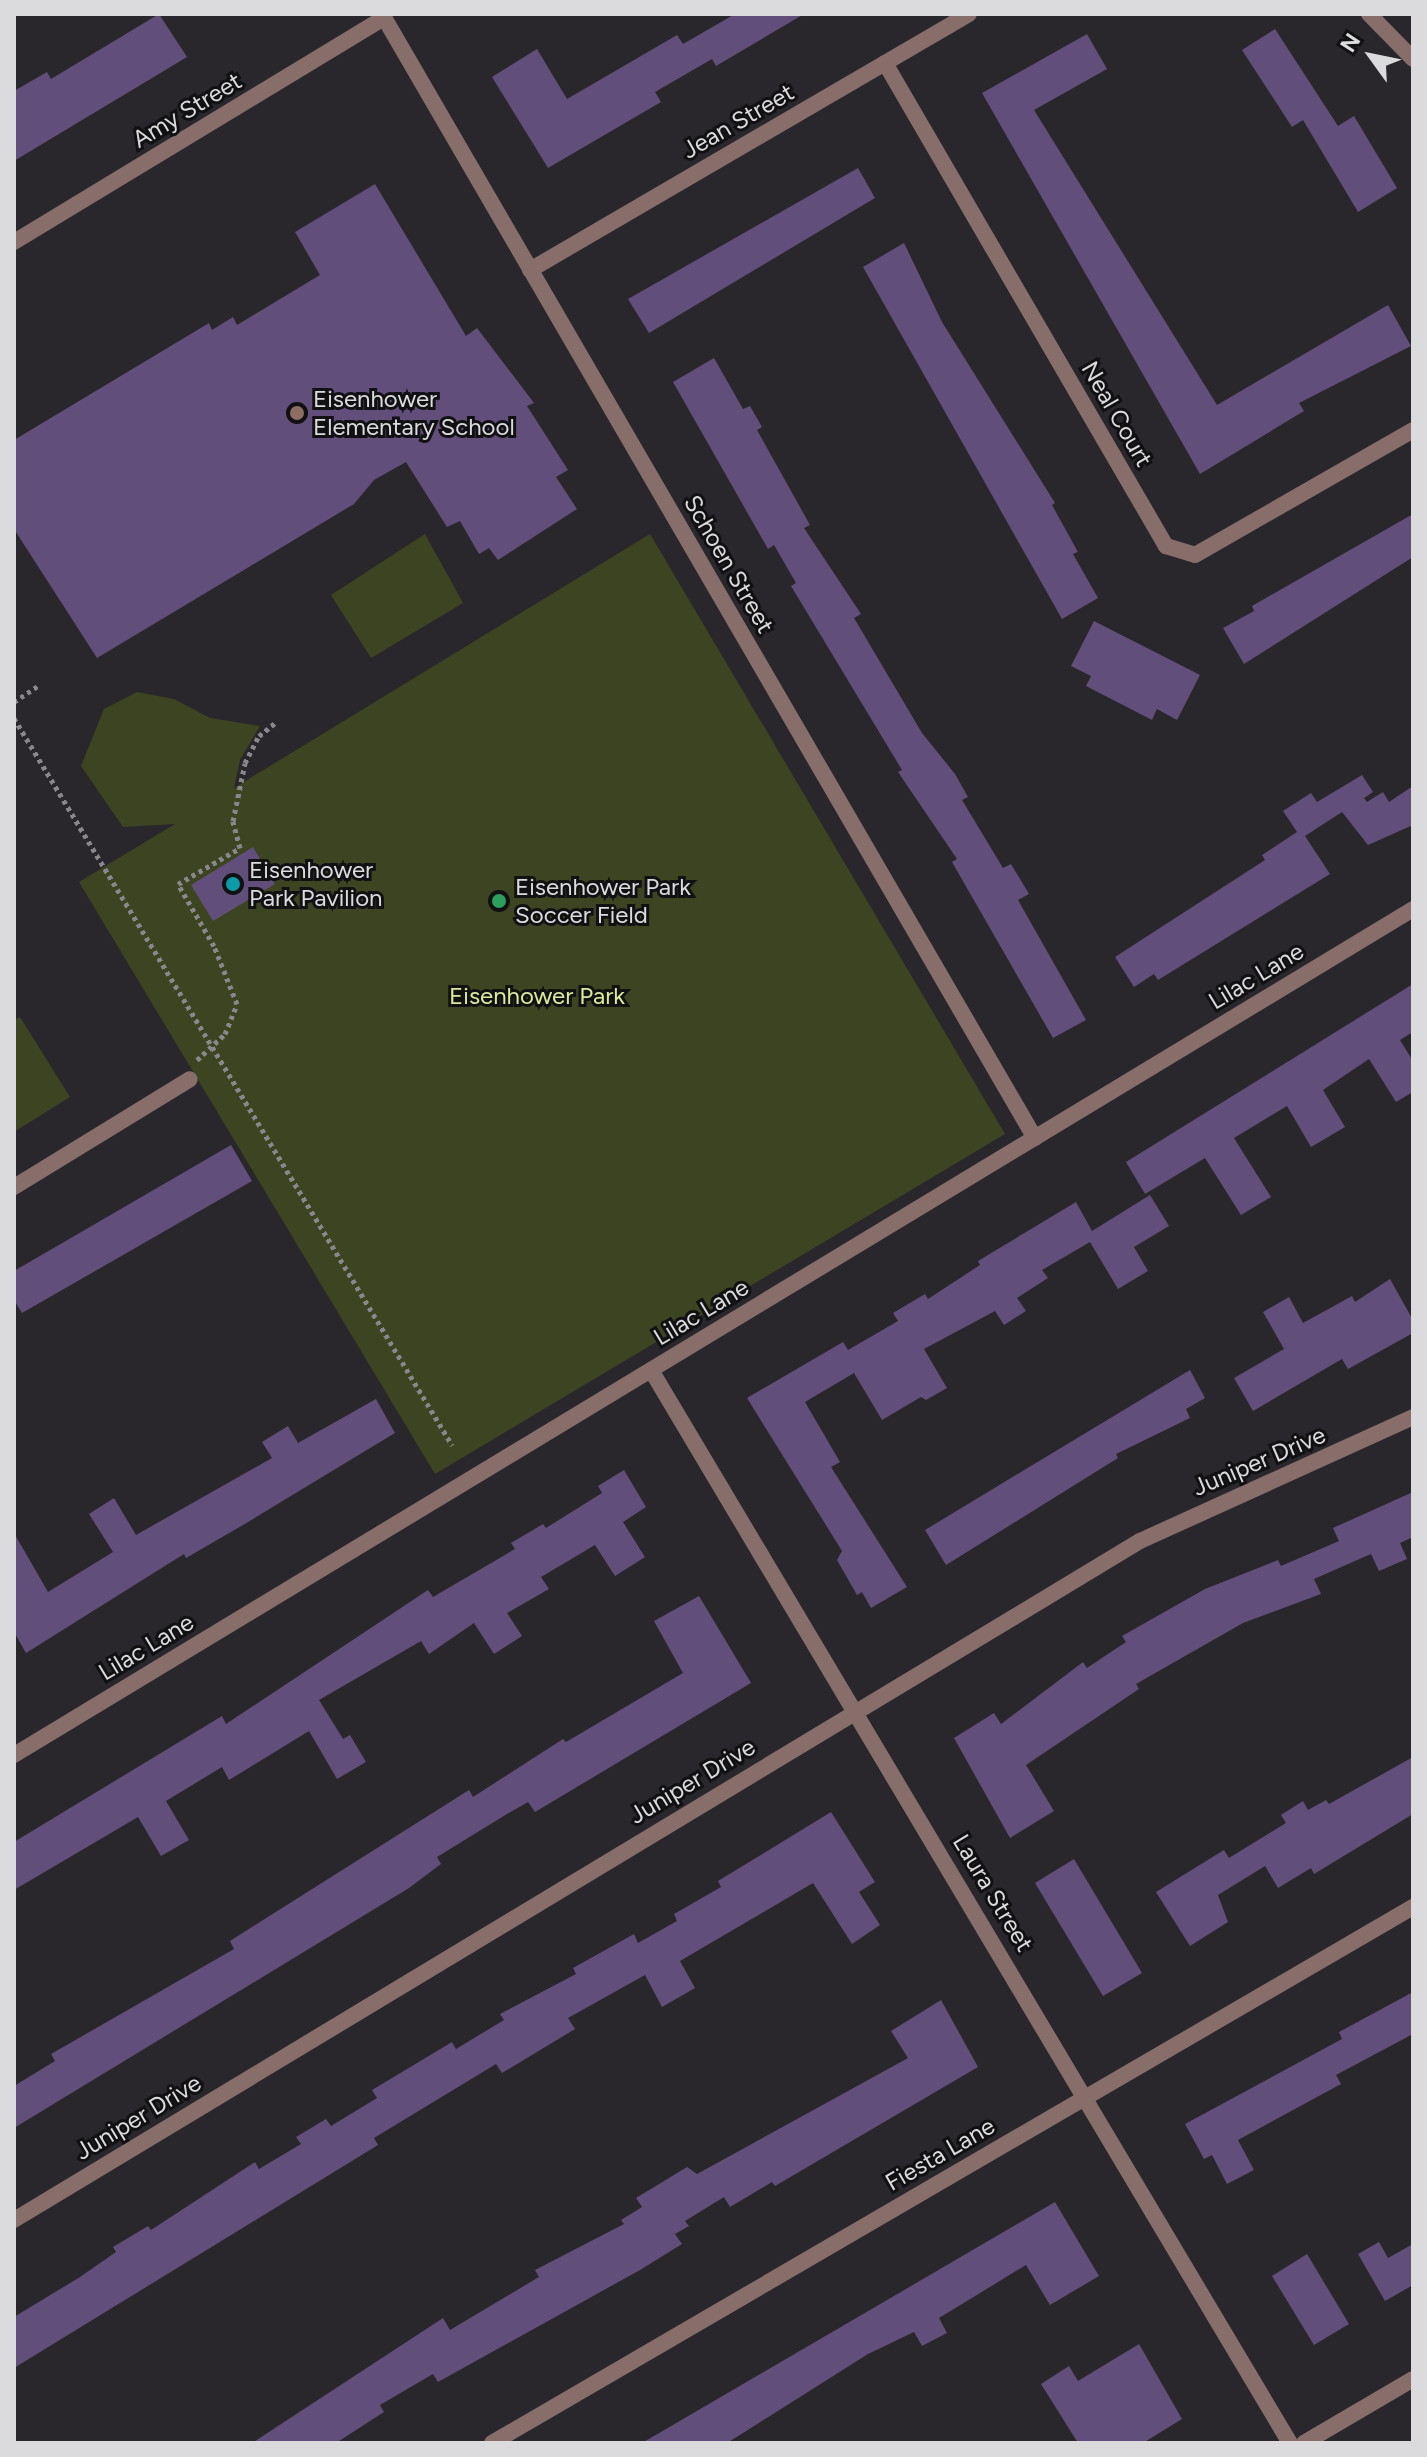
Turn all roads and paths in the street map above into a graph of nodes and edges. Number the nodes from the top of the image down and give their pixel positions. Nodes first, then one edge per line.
1 (969, 14) edge
2 (1369, 14) edge
3 (383, 16) edge
4 (1413, 59) edge
5 (885, 63) junction
6 (14, 242) edge
7 (530, 270) junction
8 (1413, 430) edge
9 (38, 686) dead end
10 (14, 702) edge
11 (14, 718) edge
12 (275, 723) dead end
13 (1413, 909) edge
14 (211, 1046) junction
15 (190, 1079) joint
16 (1035, 1138) junction
17 (14, 1187) edge
18 (651, 1370) junction
19 (1413, 1417) edge
20 (452, 1445) dead end
21 (856, 1711) junction
22 (14, 1755) edge
23 (1413, 1907) edge
24 (1088, 2096) junction
25 (14, 2220) edge
26 (1413, 2379) edge
27 (492, 2443) edge
28 (1290, 2443) edge
29 (1304, 2443) edge

1 - 5 street, Jean Street
2 - 4 street
3 - 6 street, Amy Street
3 - 7 street, Schoen Street
5 - 7 street, Jean Street
5 - 8 street, Neal Court
7 - 16 street, Schoen Street
9 - 10 path
11 - 14 path
12 - 14 path
13 - 16 street, Lilac Lane
14 - 15 path
14 - 20 path
15 - 17 street
16 - 18 street, Lilac Lane
18 - 21 street, Laura Street
18 - 22 street, Lilac Lane
19 - 21 street, Juniper Drive
21 - 24 street, Laura Street
21 - 25 street, Juniper Drive
23 - 24 street, Fiesta Lane
24 - 27 street, Fiesta Lane
24 - 28 street, Laura Street
26 - 29 street

